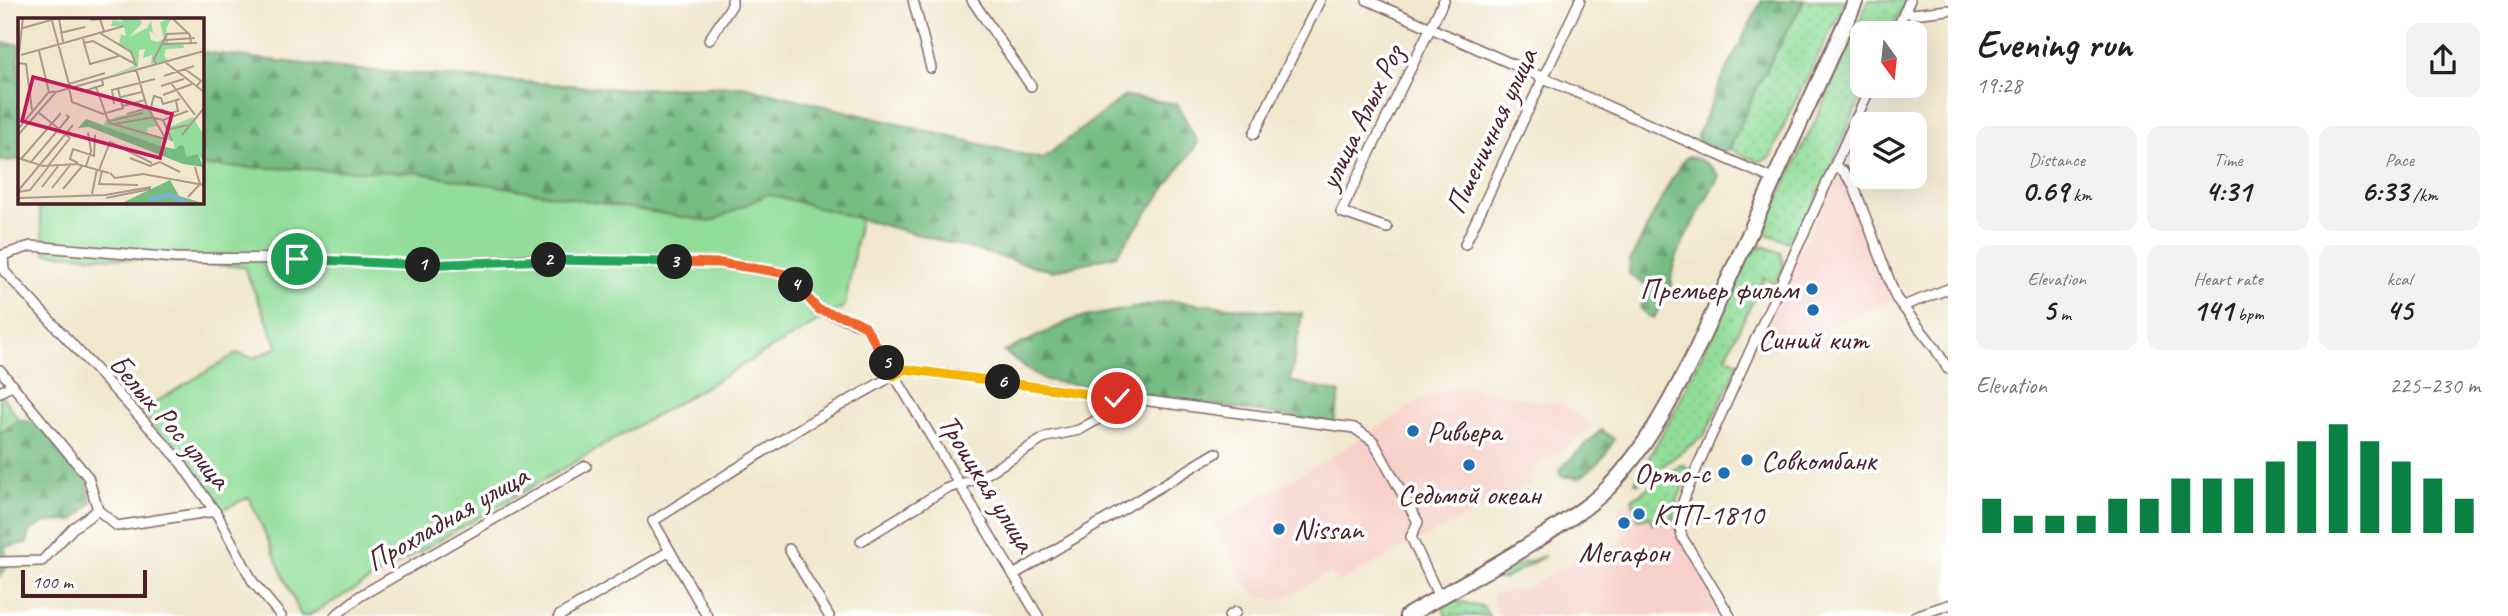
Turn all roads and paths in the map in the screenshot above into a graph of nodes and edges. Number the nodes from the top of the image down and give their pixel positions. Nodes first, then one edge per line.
1 (732, 0) edge
2 (913, 0) edge
3 (972, 0) edge
4 (1320, 0) edge
5 (1367, 0) edge
6 (1444, 0) edge
7 (1580, 0) edge
8 (1856, 0) edge
9 (1910, 0) edge
10 (1948, 10) edge
11 (1905, 11) junction
12 (1900, 21) edge
13 (1432, 28) junction
14 (709, 40) dead end
15 (931, 68) dead end
16 (1544, 78) junction
17 (1031, 86) dead end
18 (1866, 98) edge
19 (1254, 134) dead end
20 (1835, 167) junction
21 (1775, 180) junction
22 (1387, 228) dead end
23 (1465, 244) dead end
24 (4, 271) joint
25 (1948, 289) edge
26 (1903, 306) junction
27 (1948, 369) edge
28 (0, 370) edge
29 (894, 376) junction
30 (13, 385) junction
31 (0, 392) edge
32 (1111, 412) dead end
33 (1216, 453) dead end
34 (586, 466) dead end
35 (962, 484) junction
36 (98, 510) junction
37 (215, 511) junction
38 (860, 541) dead end
39 (789, 549) dead end
40 (670, 551) junction
41 (0, 562) edge
42 (1015, 575) junction
43 (1948, 605) edge
44 (1432, 606) edge
45 (281, 616) edge
46 (335, 616) edge
47 (559, 616) edge
48 (706, 616) edge
49 (829, 616) edge
50 (1038, 616) edge
51 (1407, 616) edge
52 (1730, 616) edge
53 (1915, 616) edge

1 - 14 street
2 - 15 street
3 - 17 street
4 - 19 street
5 - 13 street
6 - 13 street, улица Алых Роз
7 - 16 street, Пшеничная улица
8 - 21 main road
9 - 11 street
10 - 11 street
11 - 12 street
13 - 16 street
13 - 22 street, улица Алых Роз
16 - 21 street
16 - 23 street, Пшеничная улица
18 - 20 street
20 - 26 street
20 - 52 street
21 - 44 main road
24 - 29 street, Троицкая улица
24 - 37 street, Белых Рос улица
25 - 26 street
26 - 27 street
28 - 30 street
29 - 35 street, Троицкая улица
29 - 40 street
29 - 44 street
30 - 31 street
30 - 36 street
32 - 35 street
33 - 42 street
34 - 46 street, Прохладная улица
35 - 38 street
35 - 42 street, Троицкая улица
36 - 37 street
36 - 41 street
37 - 45 street, Белых Рос улица
39 - 49 street
40 - 47 street
40 - 48 street
42 - 50 street, Троицкая улица
43 - 53 street
44 - 51 main road

